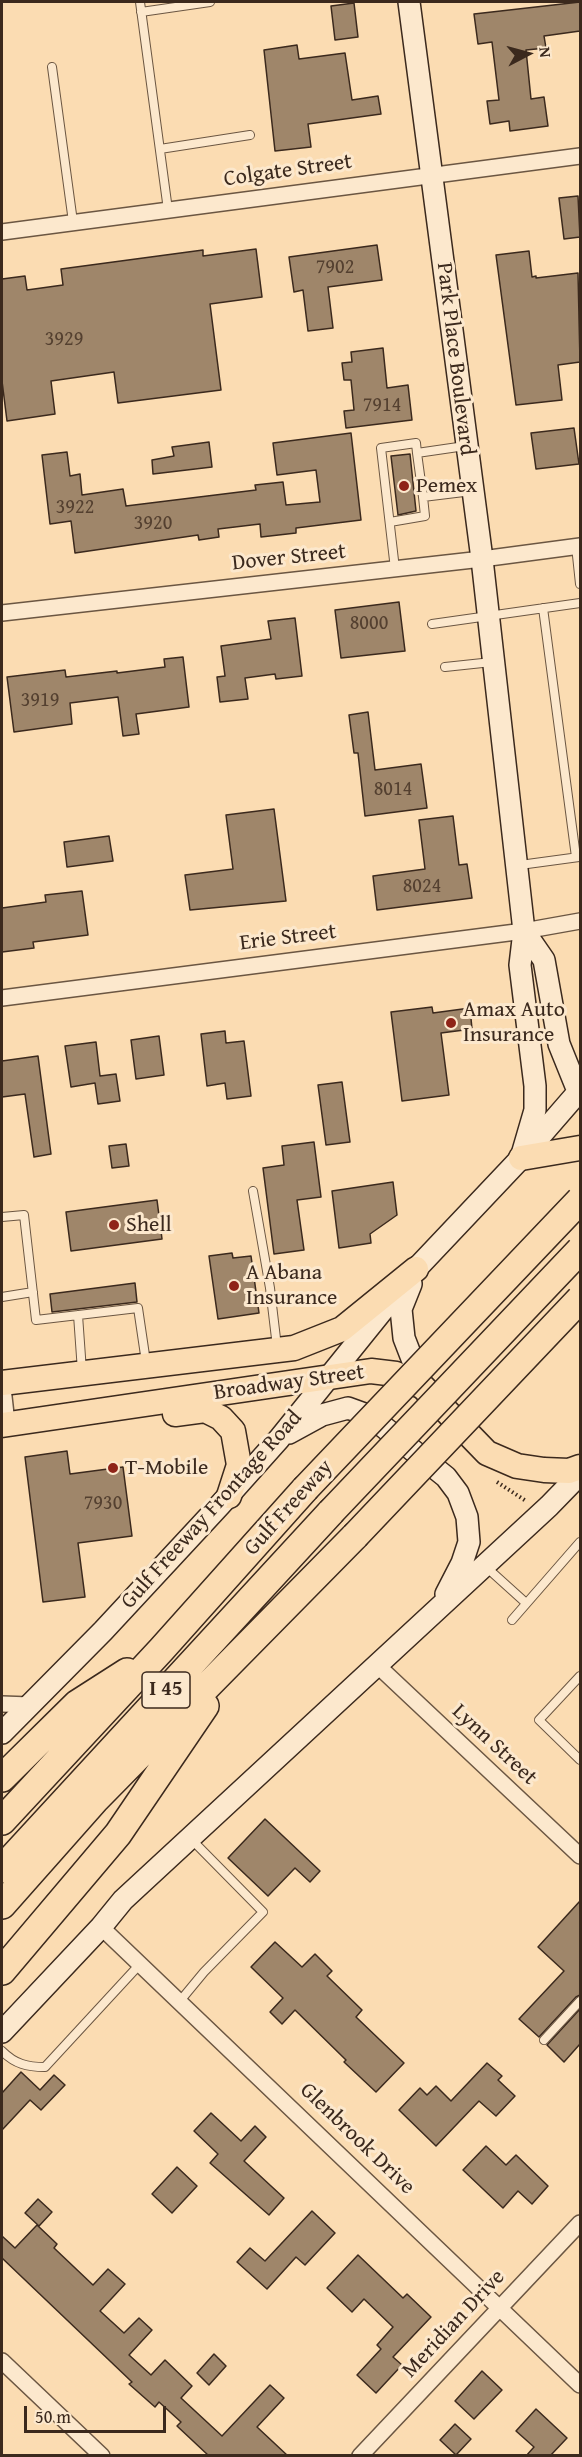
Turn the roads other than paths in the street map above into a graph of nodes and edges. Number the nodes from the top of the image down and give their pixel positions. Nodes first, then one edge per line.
1 (140, 2) edge
2 (210, 2) edge
3 (409, 2) edge
4 (141, 12) junction
5 (52, 68) dead end
6 (250, 135) dead end
7 (160, 149) junction
8 (580, 156) edge
9 (431, 175) junction
10 (168, 210) junction
11 (73, 222) junction
12 (2, 232) edge
13 (467, 446) junction
14 (417, 453) junction
15 (472, 490) junction
16 (423, 497) junction
17 (390, 522) junction
18 (578, 546) edge
19 (482, 559) junction
20 (395, 569) junction
21 (580, 584) edge
22 (580, 603) edge
23 (543, 608) junction
24 (2, 613) edge
25 (488, 616) junction
26 (432, 624) dead end
27 (494, 662) junction
28 (445, 667) dead end
29 (578, 857) edge
30 (517, 866) junction
31 (580, 921) edge
32 (524, 930) junction
33 (2, 998) edge
34 (580, 1092) edge
35 (580, 1148) edge
36 (521, 1158) junction
37 (253, 1191) dead end
38 (580, 1200) edge
39 (2, 1217) edge
40 (580, 1250) edge
41 (416, 1269) junction
42 (33, 1292) junction
43 (2, 1297) edge
44 (580, 1299) edge
45 (78, 1315) junction
46 (278, 1352) junction
47 (147, 1366) junction
48 (83, 1373) junction
49 (331, 1376) junction
50 (2, 1382) edge
51 (423, 1387) junction
52 (150, 1402) junction
53 (4, 1424) edge
54 (279, 1439) junction
55 (580, 1467) edge
56 (580, 1474) edge
57 (229, 1496) junction
58 (580, 1542) edge
59 (484, 1566) junction
60 (526, 1603) junction
61 (438, 1608) junction
62 (512, 1620) dead end
63 (161, 1650) junction
64 (237, 1658) junction
65 (377, 1665) junction
66 (580, 1676) edge
67 (2, 1704) edge
68 (30, 1705) junction
69 (2, 1733) edge
70 (580, 1760) edge
71 (2, 1778) edge
72 (2, 1821) edge
73 (190, 1838) junction
74 (580, 1856) edge
75 (2, 1869) edge
76 (2, 1905) edge
77 (101, 1927) junction
78 (141, 1964) junction
79 (2, 1971) edge
80 (180, 2001) junction
81 (580, 2001) edge
82 (2, 2032) edge
83 (544, 2040) dead end
84 (2, 2051) edge
85 (580, 2223) edge
86 (500, 2308) junction
87 (2, 2361) edge
88 (580, 2385) edge
89 (102, 2456) edge
90 (360, 2456) edge

1 - 4 lane
2 - 4 lane
3 - 9 main road, Park Place Boulevard
4 - 7 lane
5 - 11 lane
6 - 7 lane
7 - 10 lane
8 - 9 street, Colgate Street
9 - 10 street, Colgate Street
9 - 13 main road, Park Place Boulevard
10 - 11 street, Colgate Street
11 - 12 street, Colgate Street
13 - 14 lane
13 - 15 main road, Park Place Boulevard
14 - 16 lane
14 - 17 lane
15 - 16 lane
15 - 19 main road, Park Place Boulevard
16 - 17 lane
17 - 20 lane
18 - 19 street, Dover Street
18 - 21 lane
19 - 20 street, Dover Street
19 - 25 main road, Park Place Boulevard
20 - 24 street, Dover Street
22 - 23 lane
23 - 25 lane
23 - 29 lane
25 - 26 lane
25 - 27 main road, Park Place Boulevard
27 - 28 lane
27 - 30 main road, Park Place Boulevard
29 - 30 lane
30 - 32 main road, Park Place Boulevard
31 - 32 street, Erie Street
32 - 33 street, Erie Street
32 - 34 main road, Park Place Boulevard
32 - 36 main road, Park Place Boulevard
34 - 36 main road, Gulf Freeway Frontage Road
35 - 36 main road
36 - 41 main road, Gulf Freeway Frontage Road
37 - 46 lane
38 - 63 highway, Gulf Freeway / I 45, bridge
39 - 42 lane
40 - 75 highway, Gulf Freeway / I 45, bridge
41 - 46 main road, Broadway Street
41 - 49 main road, Gulf Freeway Frontage Road
41 - 51 main road
42 - 43 lane
42 - 45 lane
44 - 64 highway, I 45, bridge
45 - 47 lane
45 - 48 lane
46 - 47 main road, Broadway Street
47 - 48 main road, Broadway Street
48 - 50 main road, Broadway Street
49 - 51 main road, Broadway Street
49 - 52 main road, Broadway Street
49 - 54 main road, Gulf Freeway Frontage Road
50 - 53 street
51 - 55 main road, Broadway Street
52 - 53 main road, Broadway Street
52 - 57 main road
54 - 57 main road, Gulf Freeway Frontage Road
54 - 61 main road
56 - 59 main road
57 - 68 main road, Gulf Freeway Frontage Road
58 - 60 lane
59 - 60 lane
59 - 61 main road
60 - 62 lane
61 - 65 main road
63 - 71 highway
63 - 72 highway, Gulf Freeway / I 45
64 - 76 highway, I 45
64 - 79 highway
65 - 73 main road
65 - 74 street, Lynn Street
66 - 70 lane
67 - 68 street
68 - 69 main road, Gulf Freeway Frontage Road
73 - 77 main road
73 - 80 lane
77 - 78 street, Glenbrook Drive
77 - 82 main road
78 - 80 street, Glenbrook Drive
78 - 84 lane
80 - 86 street, Glenbrook Drive
81 - 83 lane
85 - 86 street, Meridian Drive
86 - 88 street, Glenbrook Drive
86 - 90 street, Meridian Drive
87 - 89 street

